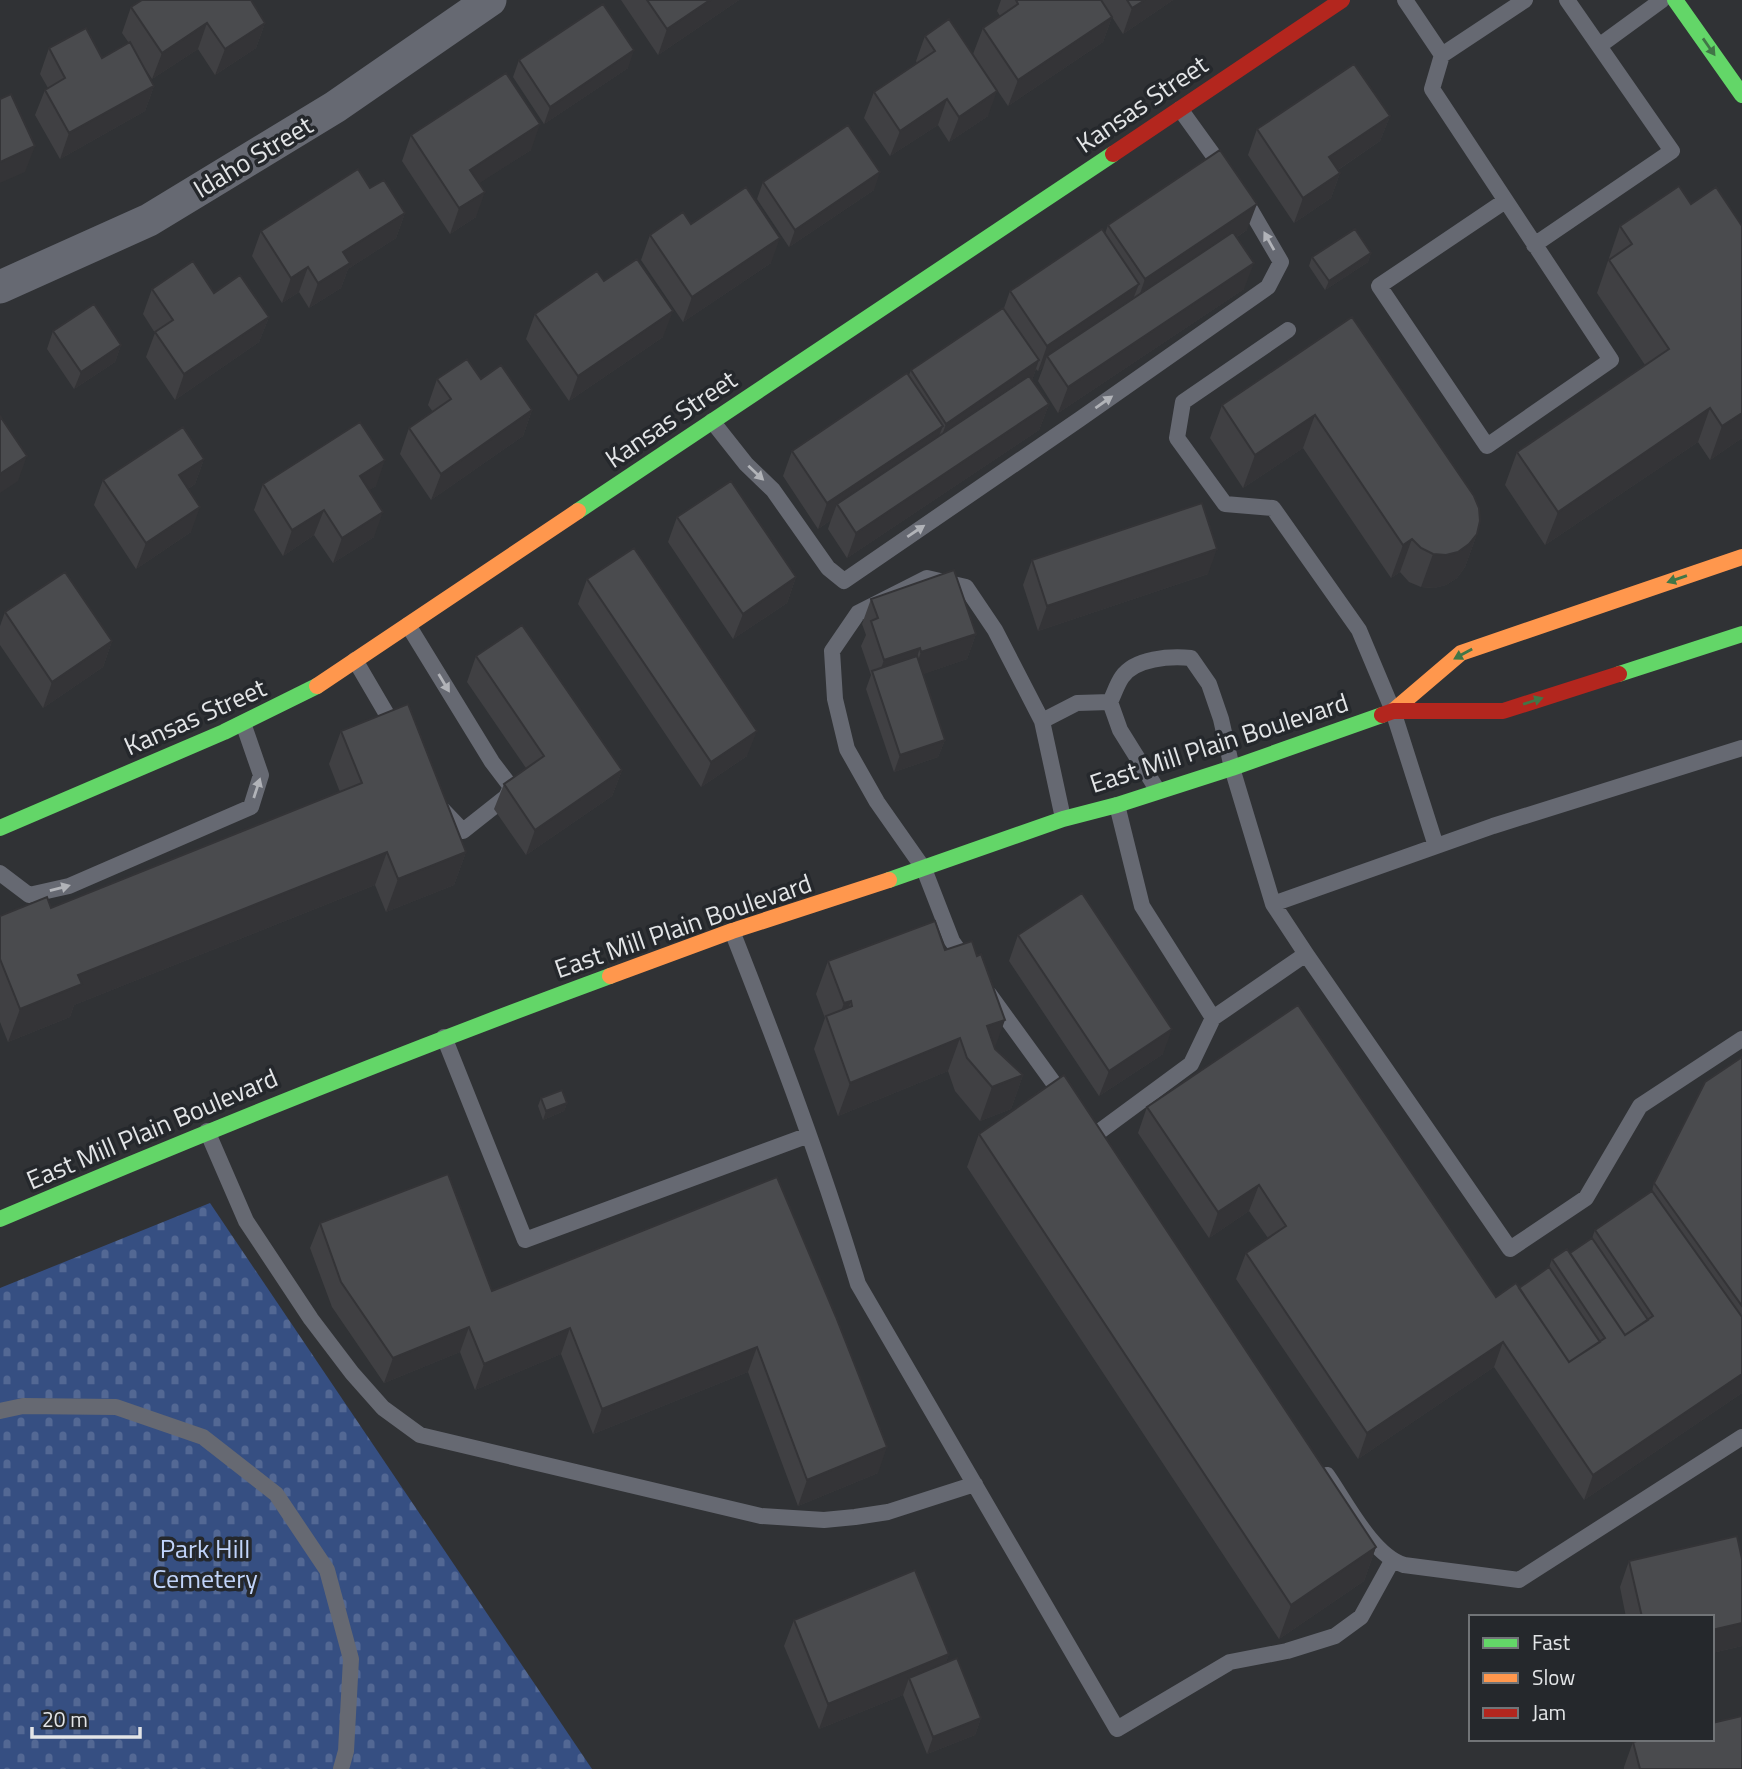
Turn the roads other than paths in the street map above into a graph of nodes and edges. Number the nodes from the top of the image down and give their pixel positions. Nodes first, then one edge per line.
1 (489, 0) edge
2 (1342, 0) edge
3 (1405, 0) edge
4 (1525, 0) edge
5 (1567, 0) edge
6 (1662, 0) edge
7 (1675, 0) edge
8 (1599, 46) junction
9 (1443, 55) junction
10 (1742, 95) edge
11 (1180, 108) junction
12 (1505, 201) junction
13 (1534, 244) junction
14 (0, 287) edge
15 (1287, 330) dead end
16 (712, 421) junction
17 (1742, 557) edge
18 (408, 625) junction
19 (1742, 634) edge
20 (355, 660) junction
21 (1110, 702) junction
22 (1393, 711) junction
23 (1042, 721) junction
24 (243, 723) junction
25 (402, 741) edge
26 (1742, 748) edge
27 (1232, 768) junction
28 (1158, 792) junction
29 (435, 798) edge
30 (1117, 805) junction
31 (1063, 819) junction
32 (0, 828) edge
33 (1436, 846) junction
34 (924, 869) junction
35 (0, 873) edge
36 (1273, 904) junction
37 (732, 931) junction
38 (1306, 954) junction
39 (1213, 1018) junction
40 (443, 1037) junction
41 (1742, 1039) edge
42 (207, 1130) junction
43 (809, 1135) junction
44 (0, 1219) edge
45 (0, 1411) edge
46 (1742, 1437) edge
47 (1321, 1466) edge
48 (975, 1484) junction
49 (1392, 1561) junction
50 (341, 1769) edge

1 - 14 street, Idaho Street
2 - 11 main road, Kansas Street
3 - 9 lane
4 - 9 lane
5 - 8 lane
6 - 8 lane
7 -> 10 main road
8 - 13 lane
9 - 12 lane
11 - 16 main road, Kansas Street
16 -> 11 lane
12 - 13 lane
12 - 13 lane
15 - 22 lane
16 - 18 main road, Kansas Street
17 -> 22 main road, East Mill Plain Boulevard
18 - 20 main road, Kansas Street
18 -> 29 lane
22 -> 19 main road, East Mill Plain Boulevard
20 - 24 main road, Kansas Street
20 - 25 lane
21 - 23 lane
21 - 27 lane
21 - 28 lane
22 - 27 main road, East Mill Plain Boulevard
22 - 33 lane
23 - 31 lane
23 - 34 lane
24 - 32 main road, Kansas Street
35 -> 24 lane
26 - 33 lane
27 - 28 main road, East Mill Plain Boulevard
27 - 36 lane
28 - 30 main road, East Mill Plain Boulevard
30 - 31 main road, East Mill Plain Boulevard
30 - 39 lane
31 - 34 main road, East Mill Plain Boulevard
33 - 36 lane
34 - 37 main road, East Mill Plain Boulevard
34 - 39 lane
36 - 38 lane
37 - 40 main road, East Mill Plain Boulevard
37 - 43 lane
38 - 39 lane
38 - 41 lane
40 - 42 main road, East Mill Plain Boulevard
40 - 43 lane
42 - 44 main road, East Mill Plain Boulevard
42 - 48 lane
43 - 48 lane
45 - 50 lane
46 - 49 lane
47 - 49 lane
48 - 49 lane

